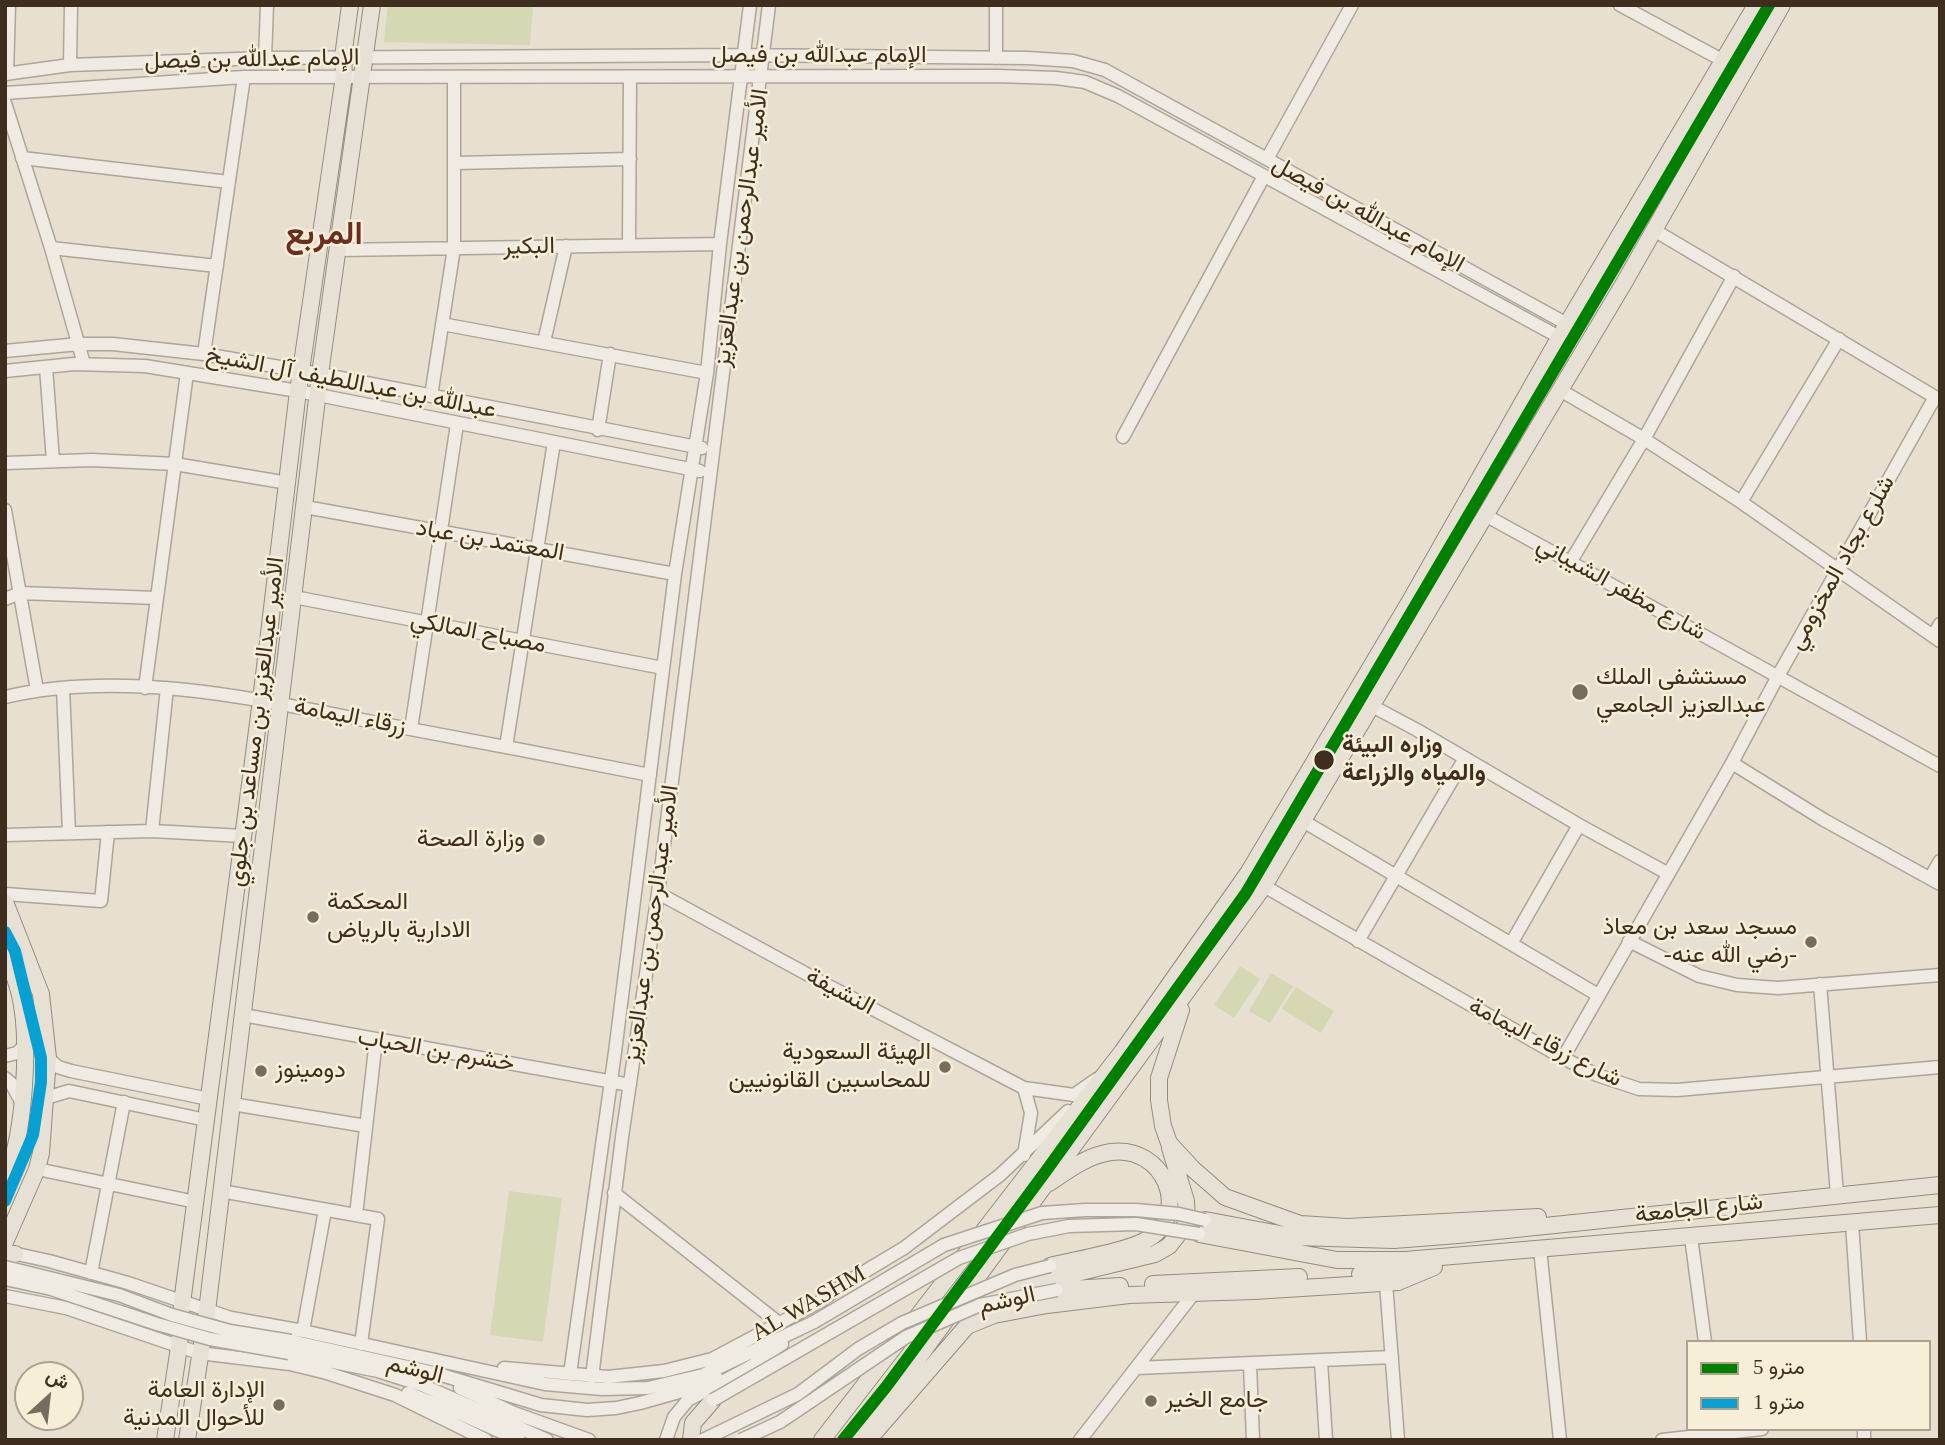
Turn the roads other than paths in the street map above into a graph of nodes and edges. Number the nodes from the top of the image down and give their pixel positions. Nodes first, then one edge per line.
1 (9, 5) edge
2 (71, 5) edge
3 (267, 5) edge
4 (350, 5) edge
5 (372, 5) edge
6 (750, 5) edge
7 (769, 5) edge
8 (996, 5) edge
9 (1352, 5) edge
10 (1620, 5) edge
11 (1756, 5) edge
12 (1782, 5) edge
13 (744, 55) junction
14 (764, 55) junction
15 (576, 56) junction
16 (342, 57) junction
17 (527, 57) junction
18 (265, 58) junction
19 (365, 58) junction
20 (996, 58) junction
21 (1722, 60) junction
22 (70, 65) junction
23 (6, 74) edge
24 (344, 76) junction
25 (244, 77) junction
26 (363, 77) junction
27 (454, 77) junction
28 (530, 77) junction
29 (578, 77) junction
30 (630, 77) junction
31 (742, 78) junction
32 (761, 78) junction
33 (5, 93) edge
34 (5, 103) edge
35 (22, 158) junction
36 (630, 159) junction
37 (1267, 159) junction
38 (456, 163) junction
39 (1684, 175) junction
40 (1264, 176) junction
41 (229, 182) junction
42 (1654, 230) junction
43 (720, 244) junction
44 (629, 245) junction
45 (566, 246) junction
46 (51, 248) junction
47 (454, 248) junction
48 (339, 250) junction
49 (217, 266) junction
50 (1734, 276) junction
51 (1584, 295) junction
52 (442, 324) junction
53 (1563, 331) junction
54 (1839, 339) junction
55 (544, 342) junction
56 (79, 344) junction
57 (5, 351) edge
58 (610, 354) junction
59 (204, 355) junction
60 (84, 364) junction
61 (46, 367) junction
62 (5, 371) edge
63 (301, 372) junction
64 (187, 373) junction
65 (707, 373) junction
66 (320, 374) junction
67 (1560, 390) junction
68 (298, 391) junction
69 (318, 396) junction
70 (431, 396) junction
71 (1937, 398) edge
72 (457, 424) junction
73 (598, 430) junction
74 (1123, 437) dead end
75 (1644, 439) junction
76 (554, 442) junction
77 (695, 447) junction
78 (712, 450) junction
79 (53, 461) junction
80 (5, 463) edge
81 (175, 464) junction
82 (692, 470) junction
83 (711, 471) junction
84 (288, 484) junction
85 (1741, 502) junction
86 (304, 507) junction
87 (5, 510) edge
88 (1485, 515) junction
89 (441, 532) junction
90 (537, 549) junction
91 (1571, 561) junction
92 (1839, 569) junction
93 (675, 574) junction
94 (20, 593) junction
95 (157, 597) junction
96 (294, 597) junction
97 (5, 599) edge
98 (427, 623) junction
99 (1940, 624) edge
100 (1936, 638) edge
101 (522, 641) junction
102 (663, 668) junction
103 (1778, 676) junction
104 (63, 688) junction
105 (145, 688) junction
106 (167, 688) junction
107 (37, 690) junction
108 (5, 698) edge
109 (261, 700) junction
110 (281, 704) junction
111 (1372, 706) junction
112 (411, 729) junction
113 (506, 747) junction
114 (1465, 758) junction
115 (1732, 763) junction
116 (1940, 766) edge
117 (650, 775) junction
118 (1303, 821) junction
119 (1579, 825) junction
120 (152, 831) junction
121 (108, 832) junction
122 (69, 833) junction
123 (5, 835) edge
124 (243, 836) junction
125 (1940, 861) edge
126 (1667, 873) junction
127 (1395, 876) junction
128 (1935, 881) edge
129 (1264, 886) junction
130 (658, 893) junction
131 (5, 894) edge
132 (5, 902) edge
133 (1358, 941) junction
134 (1629, 941) junction
135 (1512, 942) junction
136 (5, 949) edge
137 (1940, 975) edge
138 (1198, 978) junction
139 (1820, 984) junction
140 (1598, 995) junction
141 (243, 1015) junction
142 (376, 1040) junction
143 (24, 1046) junction
144 (5, 1056) edge
145 (48, 1058) junction
146 (1563, 1058) junction
147 (1940, 1067) edge
148 (1105, 1073) junction
149 (83, 1074) junction
150 (1827, 1077) junction
151 (5, 1078) edge
152 (611, 1082) junction
153 (629, 1086) junction
154 (1024, 1088) junction
155 (81, 1093) junction
156 (46, 1098) junction
157 (209, 1099) junction
158 (124, 1102) junction
159 (232, 1104) junction
160 (23, 1105) junction
161 (206, 1120) junction
162 (366, 1126) junction
163 (1169, 1143) junction
164 (1024, 1155) junction
165 (37, 1169) junction
166 (5, 1180) edge
167 (109, 1182) junction
168 (1940, 1185) edge
169 (1041, 1188) junction
170 (221, 1191) junction
171 (614, 1193) junction
172 (1837, 1194) junction
173 (196, 1202) junction
174 (325, 1210) junction
175 (1645, 1214) junction
176 (356, 1215) junction
177 (1940, 1215) edge
178 (590, 1222) junction
179 (1852, 1223) junction
180 (611, 1224) junction
181 (1202, 1227) junction
182 (1691, 1237) junction
183 (1540, 1248) junction
184 (7, 1254) edge
185 (1477, 1254) junction
186 (1050, 1266) joint
187 (1434, 1267) junction
188 (90, 1273) junction
189 (5, 1279) edge
190 (1386, 1283) junction
191 (1057, 1290) joint
192 (1194, 1293) junction
193 (6, 1296) edge
194 (182, 1303) junction
195 (980, 1305) junction
196 (207, 1311) junction
197 (814, 1322) junction
198 (780, 1324) junction
199 (303, 1331) junction
200 (1705, 1340) edge
201 (1860, 1340) edge
202 (362, 1344) junction
203 (179, 1347) junction
204 (290, 1347) junction
205 (199, 1353) junction
206 (1392, 1357) junction
207 (1321, 1361) junction
208 (449, 1364) junction
209 (1250, 1365) junction
210 (1136, 1368) junction
211 (327, 1373) junction
212 (435, 1373) junction
213 (570, 1374) junction
214 (592, 1377) junction
215 (545, 1384) joint
216 (713, 1400) joint
217 (1717, 1431) edge
218 (1699, 1438) edge
219 (165, 1440) edge
220 (187, 1440) edge
221 (486, 1440) edge
222 (519, 1440) edge
223 (547, 1440) edge
224 (589, 1440) edge
225 (666, 1440) edge
226 (691, 1440) edge
227 (703, 1440) edge
228 (741, 1440) edge
229 (822, 1440) edge
230 (858, 1440) edge
231 (869, 1440) edge
232 (1080, 1440) edge
233 (1253, 1440) edge
234 (1325, 1440) edge
235 (1398, 1440) edge
236 (1560, 1440) edge
237 (1662, 1440) edge

1 - 23 street
2 - 22 street
3 - 18 street
4 - 16 main road, الأمير عبدالعزيز بن مساعد بن جلوي
5 - 19 main road
6 - 13 street, الأمير عبدالرحمن بن عبدالعزيز
7 - 14 street, الأمير عبدالرحمن بن عبدالعزيز
8 - 20 street
9 - 37 street
10 - 21 street
11 - 21 main road
12 - 39 main road
13 - 14 street, الإمام عبدالله بن فيصل
13 - 15 street, الإمام عبدالله بن فيصل
13 - 31 street, الأمير عبدالرحمن بن عبدالعزيز
14 - 20 street, الإمام عبدالله بن فيصل
14 - 32 street, الأمير عبدالرحمن بن عبدالعزيز
15 - 17 street, الإمام عبدالله بن فيصل
15 - 29 street
16 - 18 street, الإمام عبدالله بن فيصل
16 - 19 street, الإمام عبدالله بن فيصل
16 - 24 main road, الأمير عبدالعزيز بن مساعد بن جلوي
17 - 19 street, الإمام عبدالله بن فيصل
17 - 28 street
18 - 22 street, الإمام عبدالله بن فيصل
19 - 26 main road
20 - 37 street, الإمام عبدالله بن فيصل
21 - 51 main road
22 - 23 street, الإمام عبدالله بن فيصل
24 - 25 street, الإمام عبدالله بن فيصل
24 - 26 street, الإمام عبدالله بن فيصل
24 - 63 main road, الأمير عبدالعزيز بن مساعد بن جلوي
25 - 33 street, الإمام عبدالله بن فيصل
25 - 41 street
26 - 27 street, الإمام عبدالله بن فيصل
26 - 48 main road, الأمير عبدالعزيز بن مساعد بن جلوي
27 - 28 street, الإمام عبدالله بن فيصل
27 - 38 street
28 - 29 street, الإمام عبدالله بن فيصل
29 - 30 street, الإمام عبدالله بن فيصل
30 - 31 street, الإمام عبدالله بن فيصل
30 - 36 street
31 - 32 street, الإمام عبدالله بن فيصل
31 - 43 street, الأمير عبدالرحمن بن عبدالعزيز
32 - 40 street, الإمام عبدالله بن فيصل
32 - 78 street, الأمير عبدالرحمن بن عبدالعزيز
34 - 35 street
35 - 41 street
35 - 46 street
36 - 38 street
36 - 44 street
37 - 53 street, الإمام عبدالله بن فيصل
38 - 47 street
39 - 42 main road
39 - 51 main road
40 - 53 street, الإمام عبدالله بن فيصل
40 - 74 street
41 - 49 street
42 - 50 street
42 - 67 main road
43 - 44 street, البكير
43 - 65 street, الأمير عبدالرحمن بن عبدالعزيز
44 - 45 street, البكير
45 - 47 street, البكير
45 - 55 street
46 - 49 street
46 - 56 street
47 - 48 street, البكير
47 - 52 street
48 - 66 main road, الأمير عبدالعزيز بن مساعد بن جلوي
49 - 59 street
50 - 54 street
50 - 75 street
51 - 53 main road
52 - 55 street
52 - 70 street
53 - 148 main road
54 - 71 street
54 - 85 street
55 - 58 street
56 - 57 street, عبدالله بن عبداللطيف آل الشيخ
56 - 59 street, عبدالله بن عبداللطيف آل الشيخ
56 - 60 street
58 - 65 street
58 - 73 street
59 - 63 street, عبدالله بن عبداللطيف آل الشيخ
60 - 61 street, عبدالله بن عبداللطيف آل الشيخ
60 - 64 street, عبدالله بن عبداللطيف آل الشيخ
61 - 62 street, عبدالله بن عبداللطيف آل الشيخ
61 - 79 street
63 - 66 street, عبدالله بن عبداللطيف آل الشيخ
63 - 68 main road, الأمير عبدالعزيز بن مساعد بن جلوي
64 - 68 street, عبدالله بن عبداللطيف آل الشيخ
64 - 81 street
65 - 77 street, الأمير عبدالرحمن بن عبدالعزيز
66 - 69 main road, الأمير عبدالعزيز بن مساعد بن جلوي
66 - 70 street, عبدالله بن عبداللطيف آل الشيخ
67 - 75 street
67 - 88 main road
68 - 69 street, عبدالله بن عبداللطيف آل الشيخ
68 - 84 main road, الأمير عبدالعزيز بن مساعد بن جلوي
69 - 72 street, عبدالله بن عبداللطيف آل الشيخ
69 - 86 main road, الأمير عبدالعزيز بن مساعد بن جلوي
70 - 73 street, عبدالله بن عبداللطيف آل الشيخ
71 - 92 street, شلرع بجاد المخزومي
72 - 76 street, عبدالله بن عبداللطيف آل الشيخ
72 - 89 street
73 - 77 street, عبدالله بن عبداللطيف آل الشيخ
75 - 85 street
75 - 91 street
76 - 82 street, عبدالله بن عبداللطيف آل الشيخ
76 - 90 street
77 - 78 street, عبدالله بن عبداللطيف آل الشيخ
77 - 82 street, الأمير عبدالرحمن بن عبدالعزيز
78 - 83 street, الأمير عبدالرحمن بن عبدالعزيز
79 - 80 street
79 - 81 street
81 - 84 street
81 - 95 street
82 - 83 street, عبدالله بن عبداللطيف آل الشيخ
82 - 93 street, الأمير عبدالرحمن بن عبدالعزيز
83 - 130 street, الأمير عبدالرحمن بن عبدالعزيز
84 - 109 main road, الأمير عبدالعزيز بن مساعد بن جلوي
85 - 92 street
86 - 89 street, المعتمد بن عباد
86 - 96 main road, الأمير عبدالعزيز بن مساعد بن جلوي
87 - 94 street
88 - 91 street, شارع مظفر الشيباني
88 - 111 main road
89 - 90 street, المعتمد بن عباد
89 - 98 street
90 - 93 street, المعتمد بن عباد
90 - 101 street
91 - 103 street, شارع مظفر الشيباني
92 - 100 street
92 - 103 street, شلرع بجاد المخزومي
93 - 102 street, الأمير عبدالرحمن بن عبدالعزيز
94 - 95 street
94 - 97 street
94 - 107 street
95 - 105 street
96 - 98 street, مصباح المالكي
96 - 110 main road, الأمير عبدالعزيز بن مساعد بن جلوي
98 - 101 street, مصباح المالكي
98 - 112 street
99 - 100 street
101 - 102 street, مصباح المالكي
101 - 113 street
102 - 117 street, الأمير عبدالرحمن بن عبدالعزيز
103 - 115 street, شلرع بجاد المخزومي
103 - 116 street, شارع مظفر الشيباني
104 - 105 street, زرقاء اليمامة
104 - 107 street, زرقاء اليمامة
104 - 122 street
105 - 106 street, زرقاء اليمامة
106 - 109 street, زرقاء اليمامة
106 - 120 street
107 - 108 street, زرقاء اليمامة
109 - 110 street, زرقاء اليمامة
109 - 124 main road, الأمير عبدالعزيز بن مساعد بن جلوي
110 - 112 street, زرقاء اليمامة
110 - 141 main road, الأمير عبدالعزيز بن مساعد بن جلوي
111 - 114 street
111 - 118 main road
112 - 113 street, زرقاء اليمامة
113 - 117 street, زرقاء اليمامة
114 - 119 street
114 - 127 street
115 - 126 street, شلرع بجاد المخزومي
115 - 128 street
117 - 152 street, الأمير عبدالرحمن بن عبدالعزيز
118 - 127 street
118 - 129 main road
119 - 126 street
119 - 135 street
120 - 121 street
120 - 124 street
121 - 122 street
121 - 131 street
122 - 123 street
124 - 157 main road, الأمير عبدالعزيز بن مساعد بن جلوي
125 - 128 street
126 - 134 street, شلرع بجاد المخزومي
127 - 133 street
127 - 135 street
129 - 133 street, شارع زرقاء اليمامة
129 - 138 main road
130 - 153 street, الأمير عبدالرحمن بن عبدالعزيز
130 - 154 street, النشيفة
132 - 145 main road
133 - 146 street, شارع زرقاء اليمامة
134 - 139 street
134 - 140 street, شلرع بجاد المخزومي
135 - 140 street
136 - 143 main road
137 - 139 street
138 - 163 main road
138 - 169 main road
139 - 150 street
140 - 146 street, شلرع بجاد المخزومي
141 - 142 street, خشرم بن الحباب
141 - 159 main road, الأمير عبدالعزيز بن مساعد بن جلوي
142 - 152 street, خشرم بن الحباب
142 - 162 street
143 - 144 street
143 - 160 main road
145 - 149 street
145 - 156 main road
146 - 150 street, شارع زرقاء اليمامة
147 - 150 street, شارع زرقاء اليمامة
148 - 154 street, النشيفة
148 - 164 street, AL WASHM
148 - 229 main road
149 - 155 street
149 - 157 street
150 - 172 street
151 - 160 street
152 - 153 street, خشرم بن الحباب
152 - 178 street, الأمير عبدالرحمن بن عبدالعزيز
153 - 171 street, الأمير عبدالرحمن بن عبدالعزيز
154 - 164 street
155 - 156 street
155 - 158 street
156 - 165 main road
157 - 161 main road, الأمير عبدالعزيز بن مساعد بن جلوي
158 - 161 street
158 - 167 street
159 - 162 street
159 - 170 main road, الأمير عبدالعزيز بن مساعد بن جلوي
160 - 166 main road
161 - 173 main road, الأمير عبدالعزيز بن مساعد بن جلوي
162 - 176 street
163 - 175 main road
163 - 195 main road
164 - 198 street, AL WASHM
165 - 167 street
165 - 184 main road
167 - 173 street
167 - 188 street
168 - 172 main road, شارع الجامعة
169 - 186 main road
169 - 230 main road
170 - 174 street
170 - 196 main road, الأمير عبدالعزيز بن مساعد بن جلوي
171 - 180 street, الأمير عبدالرحمن بن عبدالعزيز
171 - 198 street
172 - 175 main road, شارع الجامعة
173 - 194 main road, الأمير عبدالعزيز بن مساعد بن جلوي
174 - 176 street
174 - 199 street
175 - 181 main road, شارع الجامعة
176 - 202 street
177 - 179 main road, شارع الجامعة
178 - 180 street
178 - 213 street, الأمير عبدالرحمن بن عبدالعزيز
179 - 182 main road, شارع الجامعة
179 - 201 street
180 - 214 street, الأمير عبدالرحمن بن عبدالعزيز
181 - 185 main road
181 - 197 street, bridge
181 - 216 street, bridge
182 - 183 main road, شارع الجامعة
182 - 200 street
183 - 185 main road, شارع الجامعة
183 - 236 street
184 - 188 street, الوشم
184 - 204 street, الوشم, bridge
185 - 187 main road
186 - 227 street, bridge
187 - 190 main road
187 - 191 main road
188 - 194 street, الوشم
189 - 204 street, الوشم, bridge
190 - 192 main road
190 - 206 street
191 - 195 street, الوشم, bridge
192 - 210 street
192 - 231 main road
193 - 203 street, الوشم
194 - 196 street, الوشم
194 - 203 main road, الأمير عبدالعزيز بن مساعد بن جلوي
195 - 228 street, الوشم, bridge
196 - 199 street, الوشم
196 - 205 main road, الأمير عبدالعزيز بن مساعد بن جلوي
197 - 212 street, الوشم
197 - 215 street, AL WASHM
197 - 225 street
198 - 214 street, AL WASHM
199 - 202 street, الوشم
202 - 208 street, الوشم
203 - 205 street, الوشم
203 - 219 main road, الأمير عبدالعزيز بن مساعد بن جلوي
204 - 212 street, الوشم
204 - 223 street, الوشم
205 - 211 street, الوشم
205 - 220 main road, الأمير عبدالعزيز بن مساعد بن جلوي
206 - 207 street
206 - 235 street
207 - 209 street
207 - 234 street
208 - 213 street, AL WASHM
208 - 215 street, الوشم
209 - 210 street
209 - 233 street
210 - 232 street
211 - 221 street, الوشم
211 - 222 street
212 - 224 street
213 - 214 street, AL WASHM
216 - 226 main road
217 - 218 street
218 - 237 street

